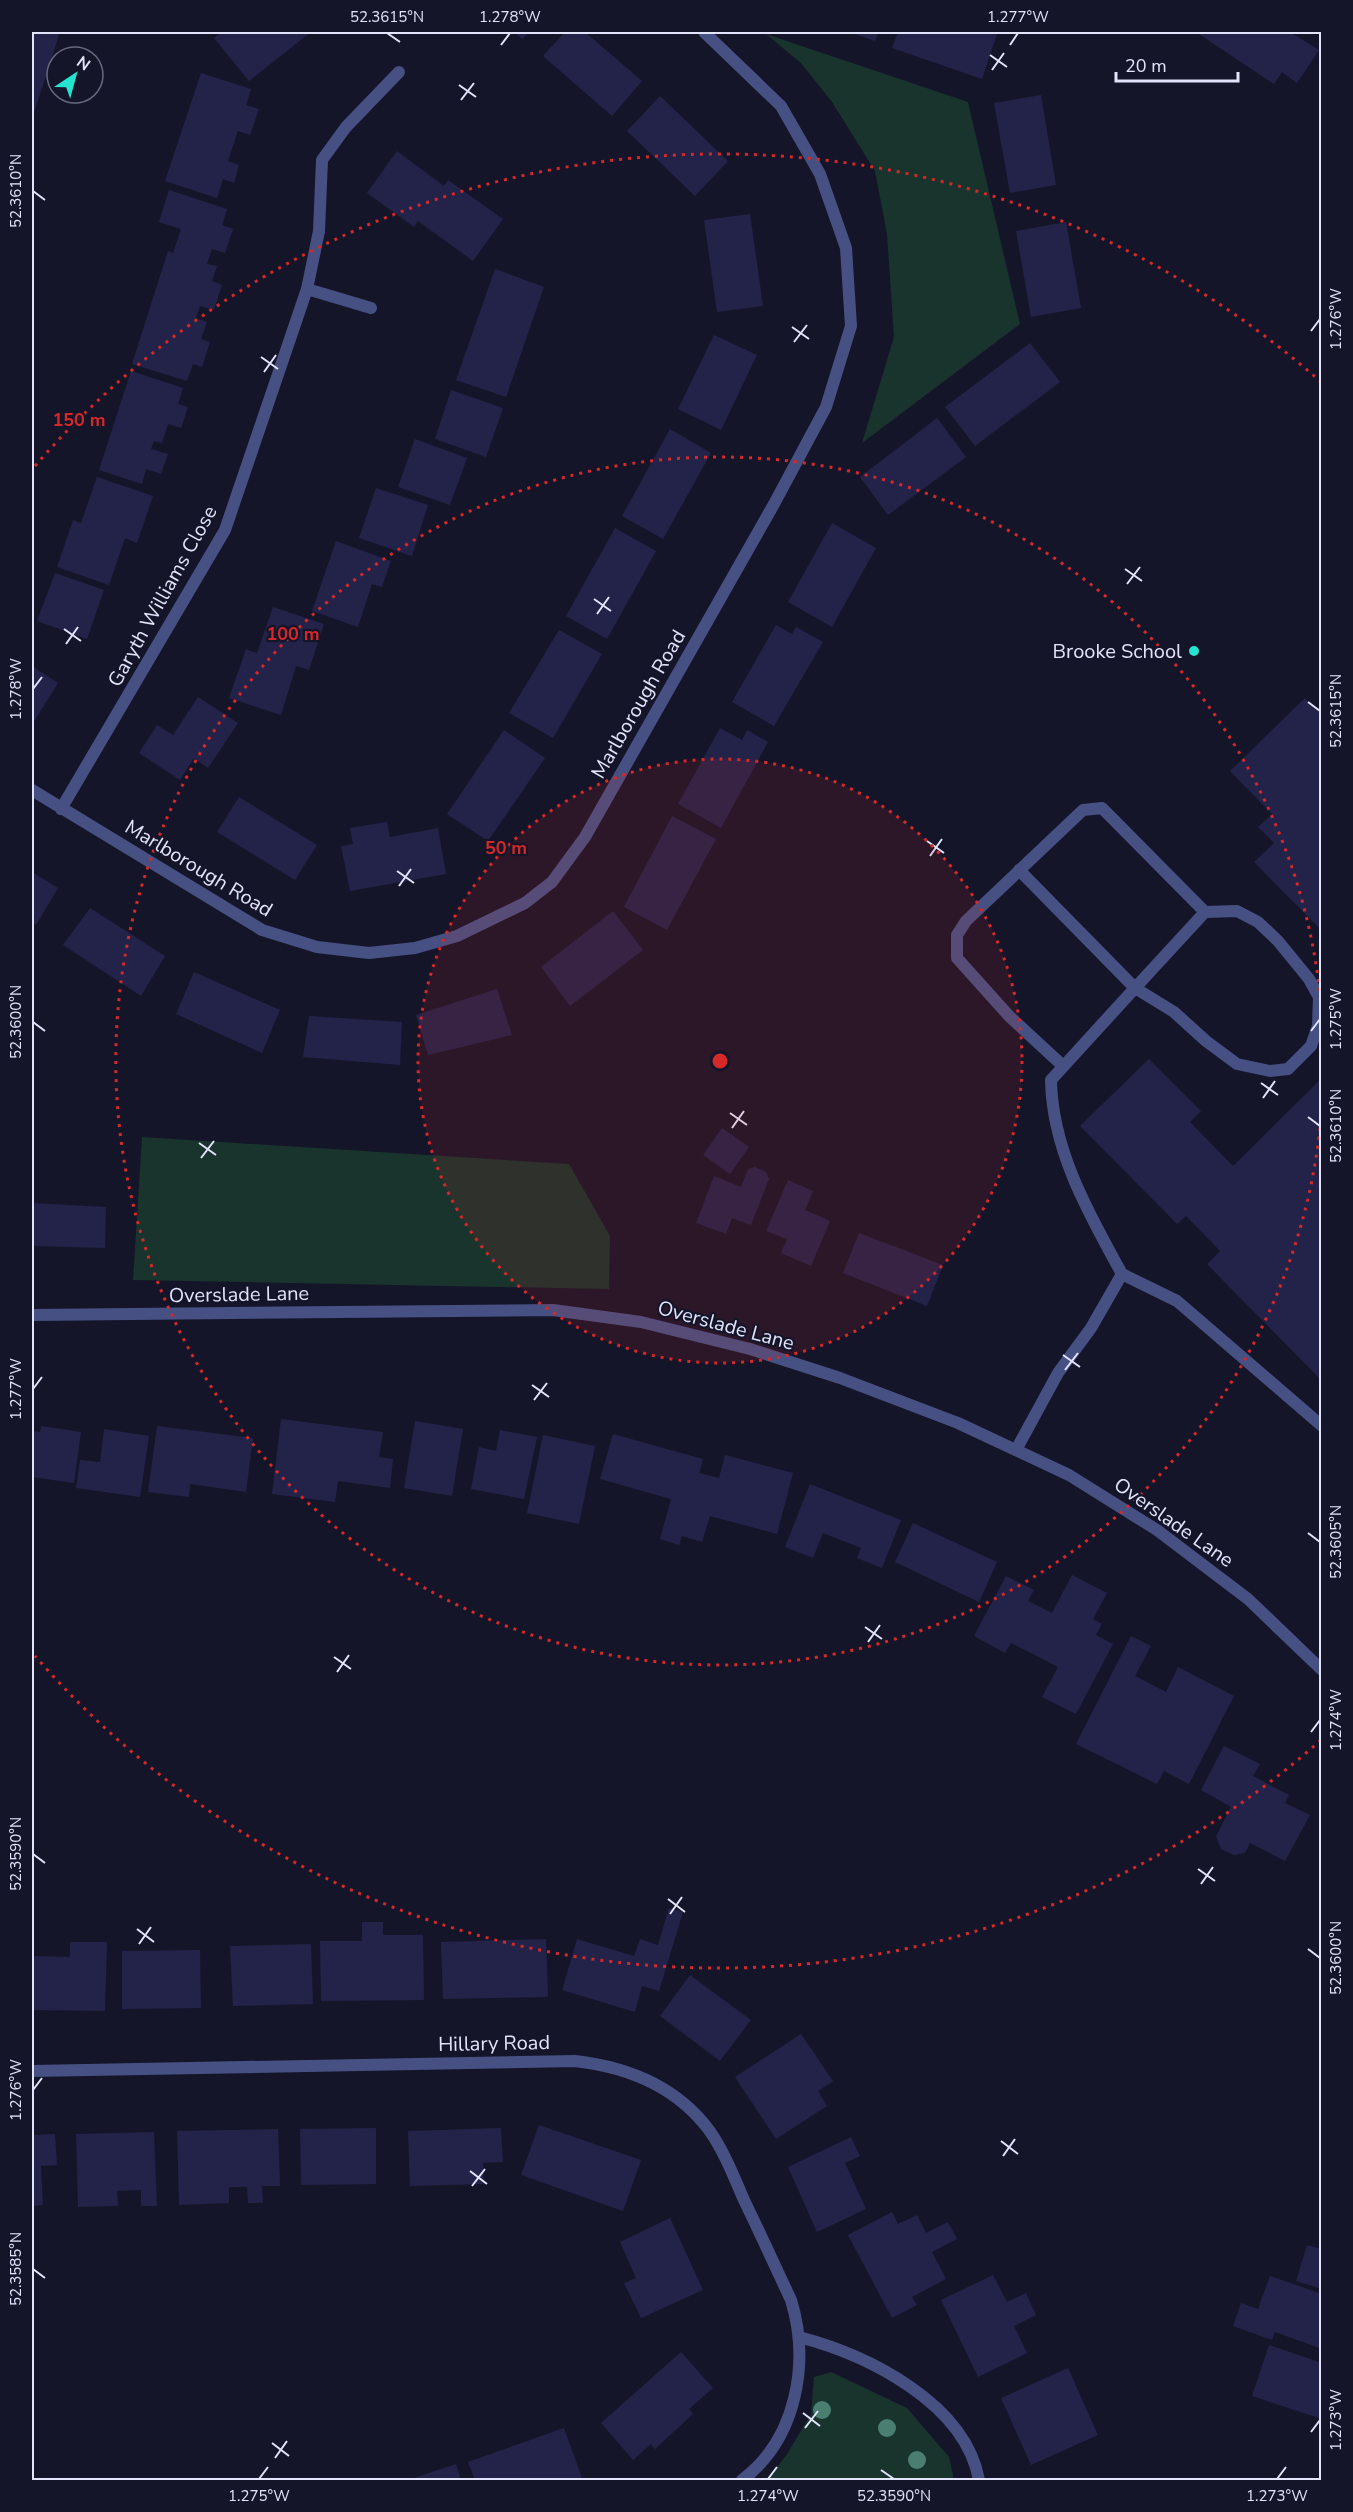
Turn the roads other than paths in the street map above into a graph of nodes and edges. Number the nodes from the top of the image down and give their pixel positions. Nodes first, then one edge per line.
1 (704, 32) edge
2 (399, 72) dead end
3 (307, 289) junction
4 (370, 308) dead end
5 (32, 790) edge
6 (62, 809) junction
7 (1019, 870) junction
8 (1204, 912) junction
9 (1135, 988) junction
10 (1062, 1065) junction
11 (1122, 1274) junction
12 (32, 1316) edge
13 (1322, 1426) edge
14 (1016, 1450) junction
15 (1322, 1670) edge
16 (32, 2071) edge
17 (799, 2337) junction
18 (742, 2481) edge
19 (979, 2481) edge

1 - 6 street, Marlborough Road
2 - 3 street, Garyth Williams Close
3 - 4 street
3 - 6 street, Garyth Williams Close
5 - 6 street, Marlborough Road
7 - 8 street
7 - 9 street
7 - 10 street
8 - 9 street
8 - 9 street
9 - 10 street
10 - 11 street
11 - 13 street
11 - 14 street
12 - 14 street, Overslade Lane
14 - 15 street, Overslade Lane
16 - 17 street, Hillary Road
17 - 18 street, Hillary Road
17 - 19 street

